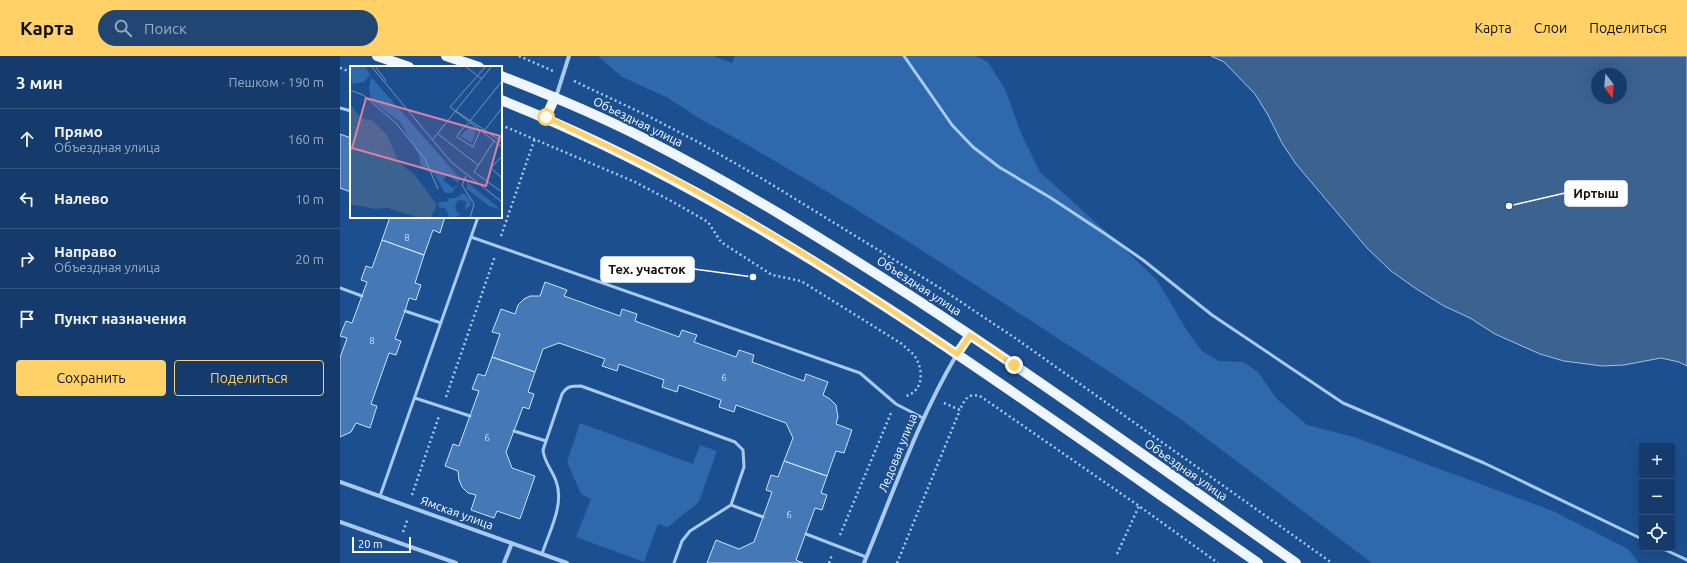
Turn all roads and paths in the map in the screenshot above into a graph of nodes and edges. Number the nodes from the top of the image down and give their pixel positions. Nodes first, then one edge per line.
1 (377, 56) edge
2 (446, 56) edge
3 (519, 56) edge
4 (569, 56) edge
5 (904, 56) edge
6 (406, 66) edge
7 (476, 66) edge
8 (340, 68) edge
9 (350, 72) edge
10 (502, 76) edge
11 (563, 76) junction
12 (556, 97) junction
13 (502, 100) edge
14 (340, 108) edge
15 (350, 111) edge
16 (546, 117) junction
17 (502, 125) edge
18 (535, 138) junction
19 (478, 218) edge
20 (471, 237) junction
21 (498, 247) junction
22 (340, 288) edge
23 (362, 296) dead end
24 (405, 310) dead end
25 (441, 323) junction
26 (970, 335) junction
27 (957, 354) junction
28 (917, 390) junction
29 (933, 397) junction
30 (415, 398) junction
31 (896, 404) junction
32 (442, 407) junction
33 (960, 410) junction
34 (470, 416) dead end
35 (923, 418) junction
36 (514, 431) dead end
37 (546, 441) junction
38 (340, 482) edge
39 (380, 496) junction
40 (730, 505) junction
41 (1139, 506) junction
42 (410, 507) junction
43 (763, 517) dead end
44 (340, 522) edge
45 (806, 534) dead end
46 (1639, 538) edge
47 (399, 543) junction
48 (512, 543) junction
49 (836, 545) junction
50 (1668, 551) edge
51 (542, 554) junction
52 (1117, 554) dead end
53 (866, 557) junction
54 (1687, 560) edge
55 (456, 563) edge
56 (504, 563) edge
57 (567, 563) edge
58 (674, 563) edge
59 (828, 563) edge
60 (864, 563) edge
61 (897, 563) edge
62 (1218, 563) edge
63 (1258, 563) edge
64 (1296, 563) edge
65 (1332, 563) edge

1 - 6 main road
2 - 7 main road
3 - 11 path
4 - 11 street
5 - 46 lane
8 - 9 path
10 - 12 main road, Объездная улица
11 - 12 street
11 - 65 path
12 - 16 main road
12 - 26 main road, Объездная улица
13 - 16 main road
14 - 15 lane
16 - 27 main road
17 - 18 path
18 - 21 path
18 - 28 path
19 - 20 lane
20 - 21 lane
20 - 25 lane
21 - 31 lane
21 - 32 path
22 - 23 lane
24 - 25 lane
25 - 30 lane
26 - 27 main road
26 - 64 main road, Объездная улица
27 - 29 street, Ледовая улица
27 - 63 main road
28 - 29 path
28 - 31 path
29 - 33 path
29 - 35 street, Ледовая улица
30 - 32 lane
30 - 39 lane
31 - 35 lane
31 - 49 path
32 - 34 lane
32 - 42 path
33 - 41 path
33 - 61 path
35 - 53 street, Ледовая улица
36 - 37 lane
37 - 40 lane
37 - 51 lane
38 - 39 street, Ямская улица
39 - 42 street, Ямская улица
40 - 43 lane
40 - 58 lane
41 - 52 path
41 - 62 path
42 - 47 path
42 - 48 street, Ямская улица
44 - 47 street
45 - 49 lane
47 - 55 street
48 - 51 street, Ямская улица
48 - 56 street
49 - 53 lane
49 - 59 path
50 - 54 lane
51 - 57 street, Ямская улица
53 - 60 street, Ледовая улица

